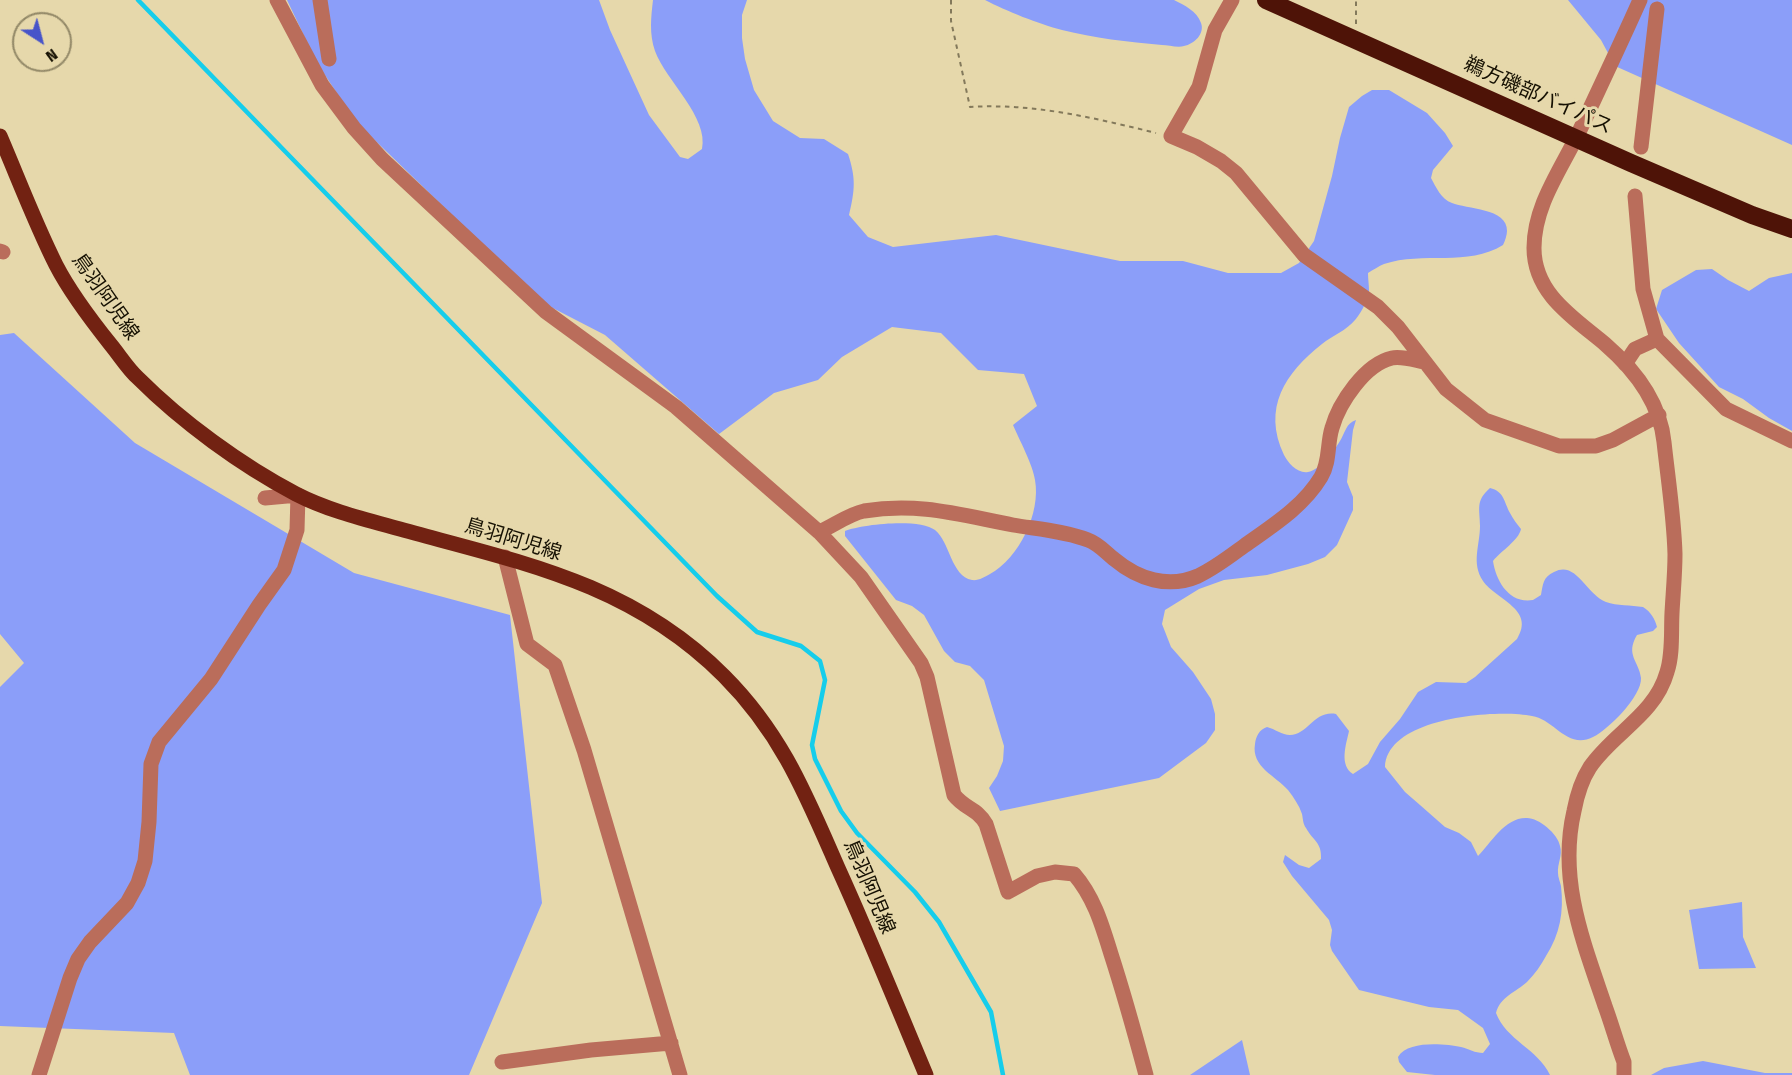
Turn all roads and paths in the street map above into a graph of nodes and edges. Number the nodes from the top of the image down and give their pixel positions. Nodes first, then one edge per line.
1 (277, 0) edge
2 (320, 0) edge
3 (951, 0) edge
4 (1232, 0) edge
5 (1266, 0) edge
6 (1356, 0) edge
7 (1640, 0) edge
8 (1657, 9) dead end
9 (1353, 38) junction
10 (329, 59) dead end
11 (0, 136) edge
12 (1171, 136) junction
13 (1576, 138) junction
14 (1641, 147) dead end
15 (1635, 196) dead end
16 (1792, 229) edge
17 (1657, 339) junction
18 (1424, 362) junction
19 (1625, 364) junction
20 (1659, 415) junction
21 (1792, 441) edge
22 (298, 495) junction
23 (265, 498) dead end
24 (819, 532) junction
25 (505, 557) junction
26 (671, 1042) junction
27 (502, 1062) dead end
28 (39, 1075) edge
29 (680, 1075) edge
30 (926, 1075) edge
31 (1146, 1075) edge
32 (1624, 1075) edge

1 - 24 street
2 - 10 street
3 - 12 path
4 - 12 street
5 - 9 highway, 鵜方磯部バイパス
6 - 9 path
7 - 13 street
8 - 14 street
9 - 13 highway, 鵜方磯部バイパス
11 - 22 main road, 鳥羽阿児線
12 - 18 street
13 - 16 highway, 鵜方磯部バイパス
13 - 19 street
15 - 17 street
17 - 19 street
17 - 21 street
18 - 20 street
18 - 24 street
19 - 20 street
20 - 32 street
22 - 23 street
22 - 25 main road, 鳥羽阿児線
22 - 28 street
24 - 31 street
25 - 26 street
25 - 30 main road, 鳥羽阿児線
26 - 27 street
26 - 29 street

